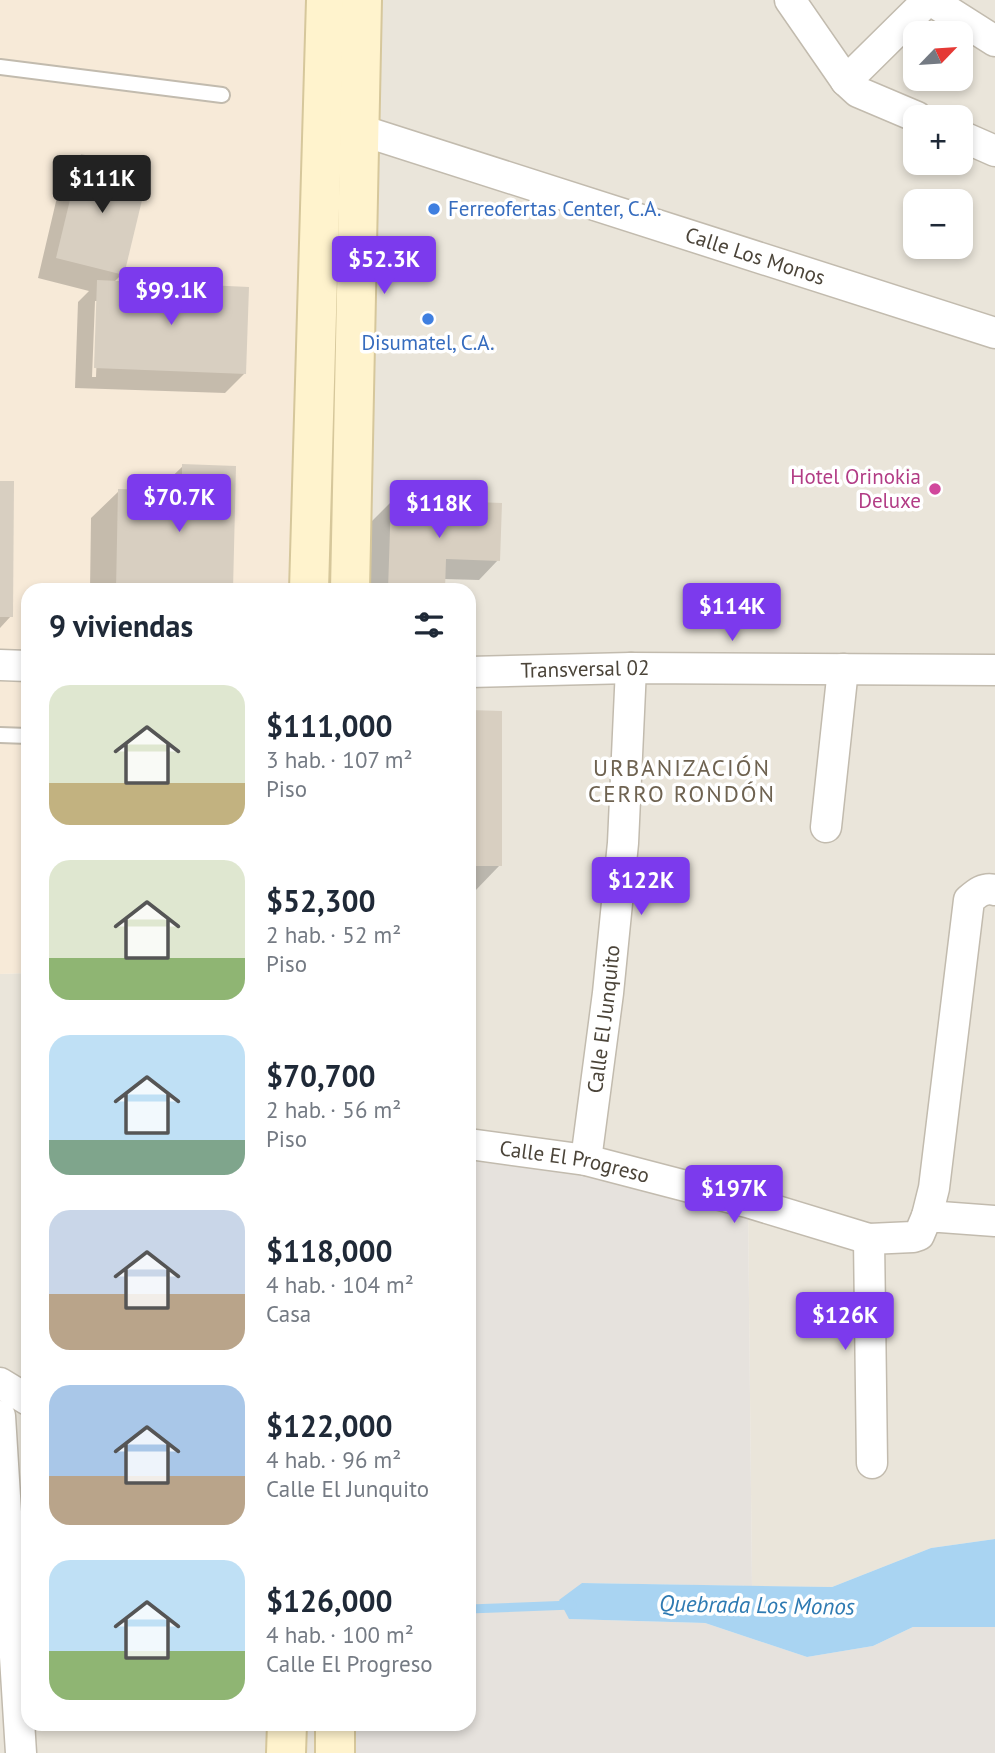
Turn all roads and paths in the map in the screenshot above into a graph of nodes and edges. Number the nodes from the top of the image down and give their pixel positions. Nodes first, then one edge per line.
1 (326, 0) edge
2 (362, 0) edge
3 (790, 0) edge
4 (995, 41) edge
5 (0, 67) edge
6 (846, 81) junction
7 (222, 95) dead end
8 (903, 111) edge
9 (357, 129) junction
10 (973, 141) edge
11 (995, 151) edge
12 (995, 333) edge
13 (309, 583) edge
14 (350, 583) edge
15 (0, 665) edge
16 (21, 666) edge
17 (631, 668) junction
18 (843, 669) junction
19 (995, 670) edge
20 (476, 672) edge
21 (0, 735) edge
22 (21, 736) edge
23 (826, 827) dead end
24 (992, 889) edge
25 (476, 1145) edge
26 (586, 1160) junction
27 (928, 1216) junction
28 (995, 1221) edge
29 (869, 1239) junction
30 (0, 1383) edge
31 (21, 1396) edge
32 (0, 1416) edge
33 (872, 1463) dead end
34 (287, 1731) edge
35 (335, 1731) edge
36 (21, 1753) edge
37 (286, 1753) edge
38 (335, 1753) edge

1 - 13 main road
2 - 9 main road
3 - 6 street
4 - 6 street
5 - 7 lane
6 - 8 street
9 - 12 street, Calle Los Monos
9 - 14 main road
10 - 11 street
15 - 16 street
17 - 18 street, Transversal 02
17 - 20 street, Transversal 02
17 - 26 street, Calle El Junquito
18 - 19 street, Transversal 02
18 - 23 street
21 - 22 lane
24 - 27 street
25 - 26 street, Calle El Progreso
26 - 29 street, Calle El Progreso
27 - 28 street
27 - 29 street, Calle El Progreso
29 - 33 street
30 - 31 street
32 - 36 street
34 - 37 main road
35 - 38 main road

